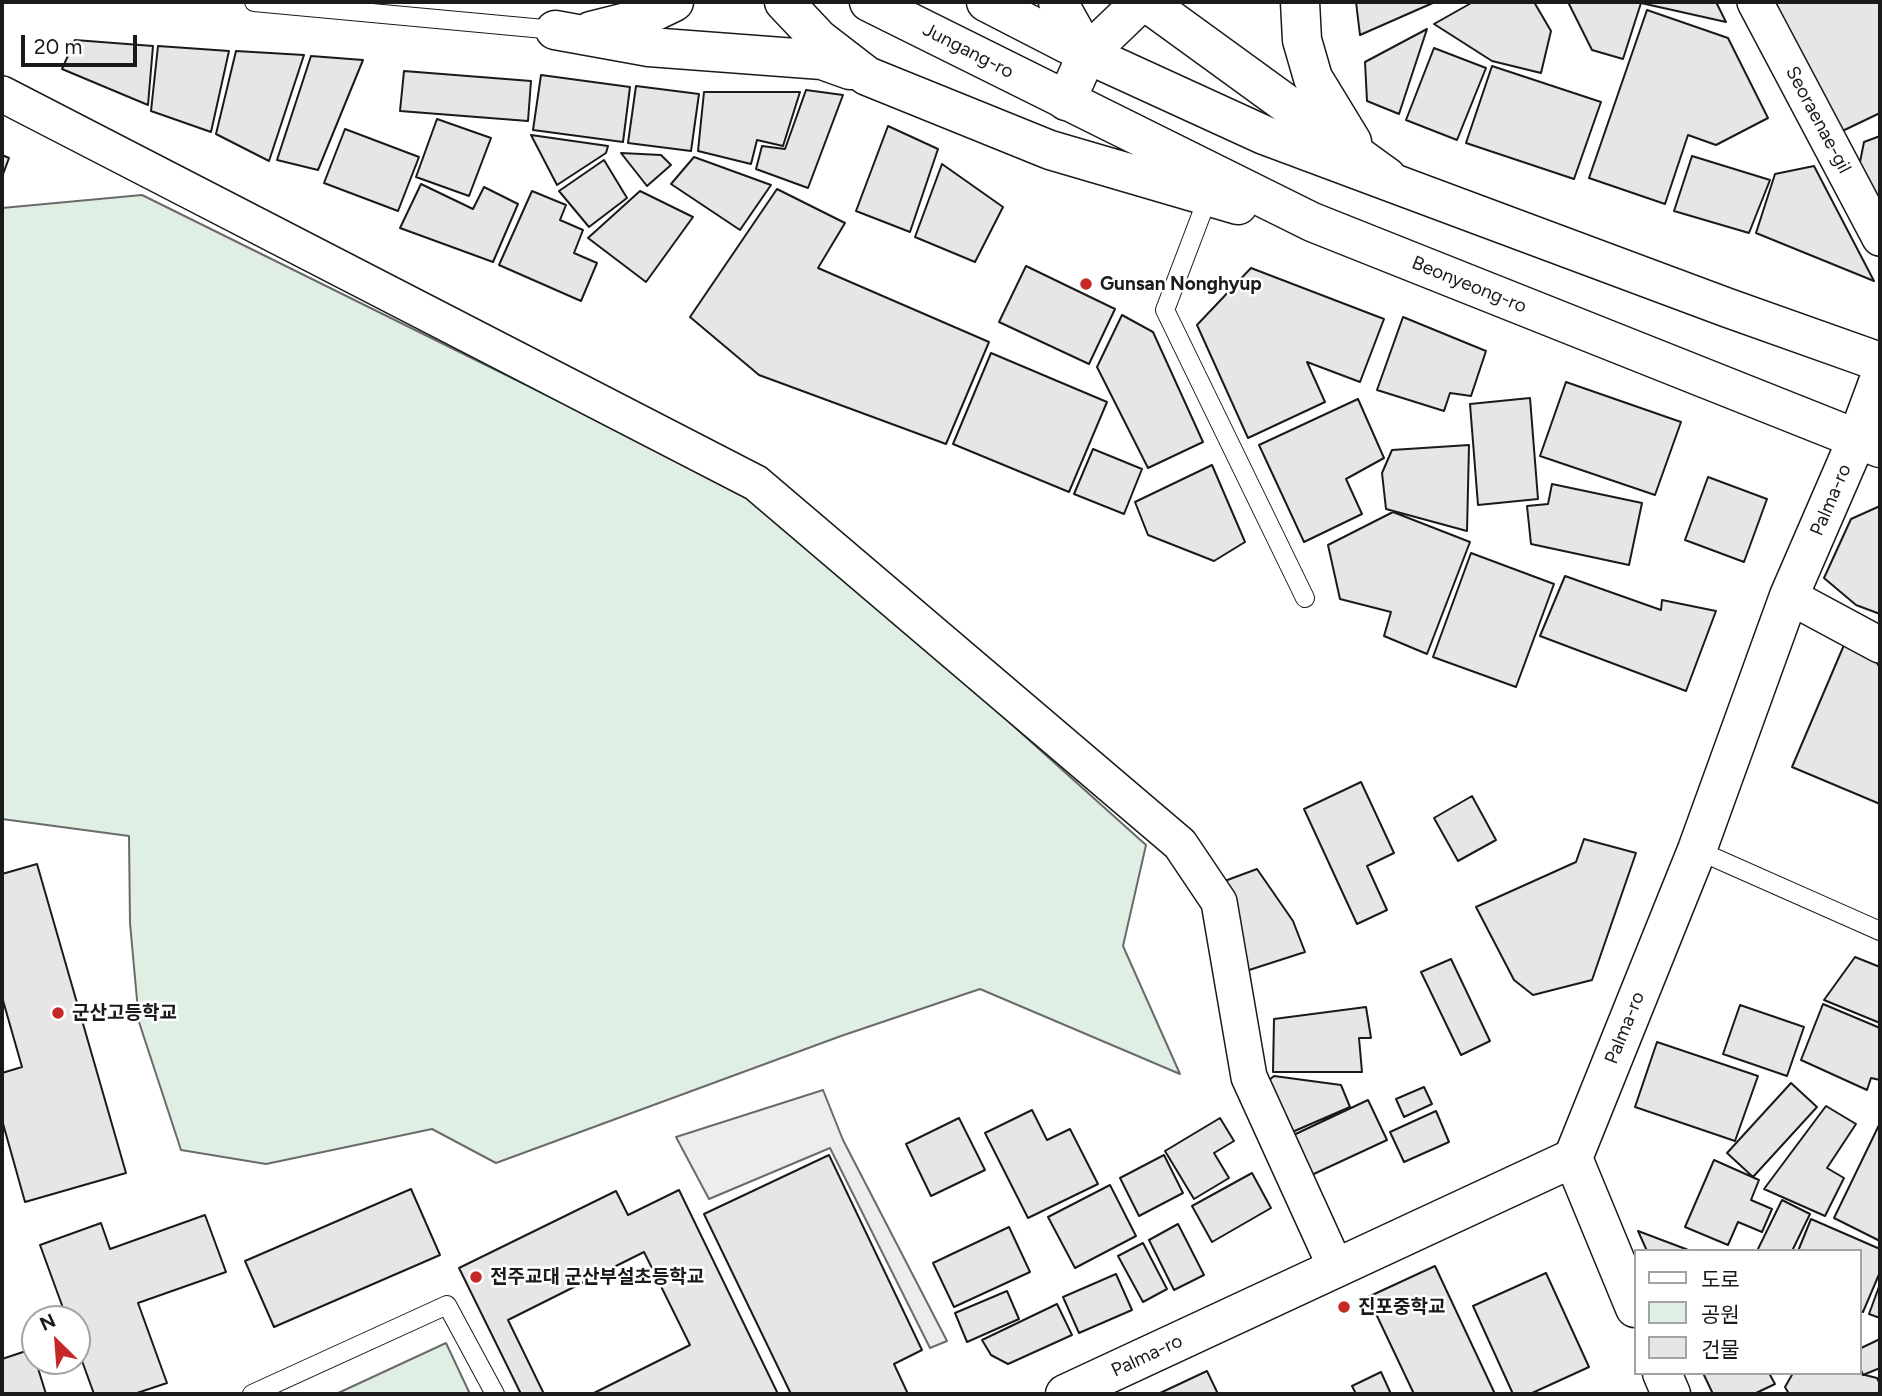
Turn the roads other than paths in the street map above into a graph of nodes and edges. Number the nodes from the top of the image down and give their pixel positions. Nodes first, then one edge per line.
1 (254, 2) edge
2 (674, 2) edge
3 (784, 2) edge
4 (869, 2) edge
5 (986, 2) edge
6 (1058, 2) edge
7 (1143, 2) edge
8 (1300, 2) edge
9 (1755, 2) edge
10 (555, 30) junction
11 (1087, 54) junction
12 (867, 76) junction
13 (2, 94) edge
14 (1066, 101) junction
15 (1361, 156) junction
16 (1394, 182) junction
17 (1208, 197) junction
18 (1312, 222) junction
19 (1880, 238) edge
20 (1880, 362) edge
21 (1880, 377) edge
22 (1869, 443) edge
23 (1789, 596) junction
24 (1305, 598) dead end
25 (1880, 645) edge
26 (1697, 850) junction
27 (1880, 931) edge
28 (1573, 1157) junction
29 (1336, 1268) junction
30 (1633, 1303) edge
31 (1663, 1375) edge
32 (252, 1394) edge
33 (495, 1394) edge
34 (1065, 1394) edge
35 (1671, 1394) edge

1 - 10 lane
2 - 10 main road
3 - 12 main road
4 - 14 main road, Jungang-ro
5 - 11 main road
6 - 11 main road
7 - 11 main road
7 - 15 main road
8 - 15 main road
9 - 19 street, Seoraenae-gil
10 - 12 main road
11 - 14 main road
11 - 16 main road
12 - 17 main road
13 - 29 street
14 - 18 main road, Beonyeong-ro
15 - 16 main road
16 - 20 main road
17 - 18 main road
17 - 24 lane
18 - 22 main road, Beonyeong-ro
21 - 22 main road, Palma-ro
22 - 23 main road, Palma-ro
23 - 25 street
23 - 26 main road, Palma-ro
26 - 27 lane
26 - 28 main road, Palma-ro
28 - 29 main road, Palma-ro
28 - 30 main road
29 - 34 main road, Palma-ro
31 - 35 main road
32 - 33 lane

